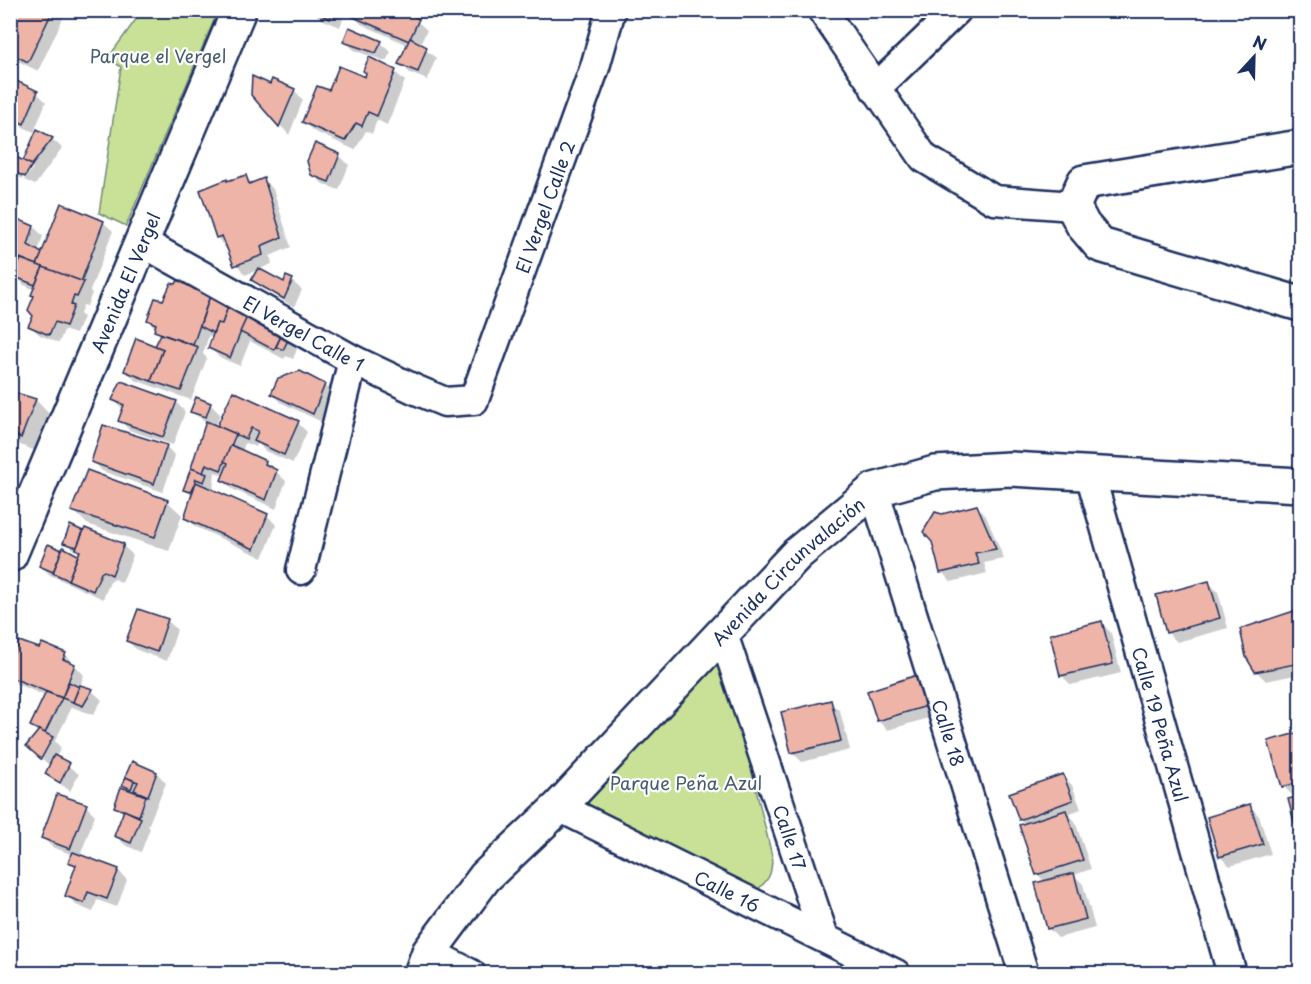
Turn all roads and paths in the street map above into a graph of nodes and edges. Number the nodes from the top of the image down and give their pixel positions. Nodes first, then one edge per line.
1 (239, 10) edge
2 (611, 10) edge
3 (822, 10) edge
4 (957, 10) edge
5 (875, 88) junction
6 (1300, 147) edge
7 (1073, 206) junction
8 (140, 242) junction
9 (1300, 304) edge
10 (353, 360) junction
11 (474, 400) joint
12 (1090, 474) junction
13 (1300, 485) edge
14 (874, 490) junction
15 (10, 555) edge
16 (301, 570) dead end
17 (723, 634) junction
18 (559, 807) junction
19 (824, 937) junction
20 (425, 963) edge
21 (471, 974) edge
22 (896, 974) edge
23 (1024, 974) edge
24 (1232, 974) edge

1 - 8 street, Avenida El Vergel
2 - 11 street, El Vergel Calle 2
3 - 5 street
4 - 5 street
5 - 7 street
6 - 7 street
7 - 9 street
8 - 10 street, El Vergel Calle 1
8 - 15 street, Avenida El Vergel
10 - 11 street, El Vergel Calle 1
10 - 16 street
12 - 13 street, Avenida Circunvalación
12 - 14 street, Avenida Circunvalación
12 - 24 street, Calle 19 Peña Azul
14 - 17 street, Avenida Circunvalación
14 - 23 street, Calle 18
17 - 18 street, Avenida Circunvalación
17 - 19 street, Calle 17
18 - 19 street, Calle 16
18 - 20 street, Avenida Circunvalación
19 - 22 street, Calle 16
20 - 21 street

